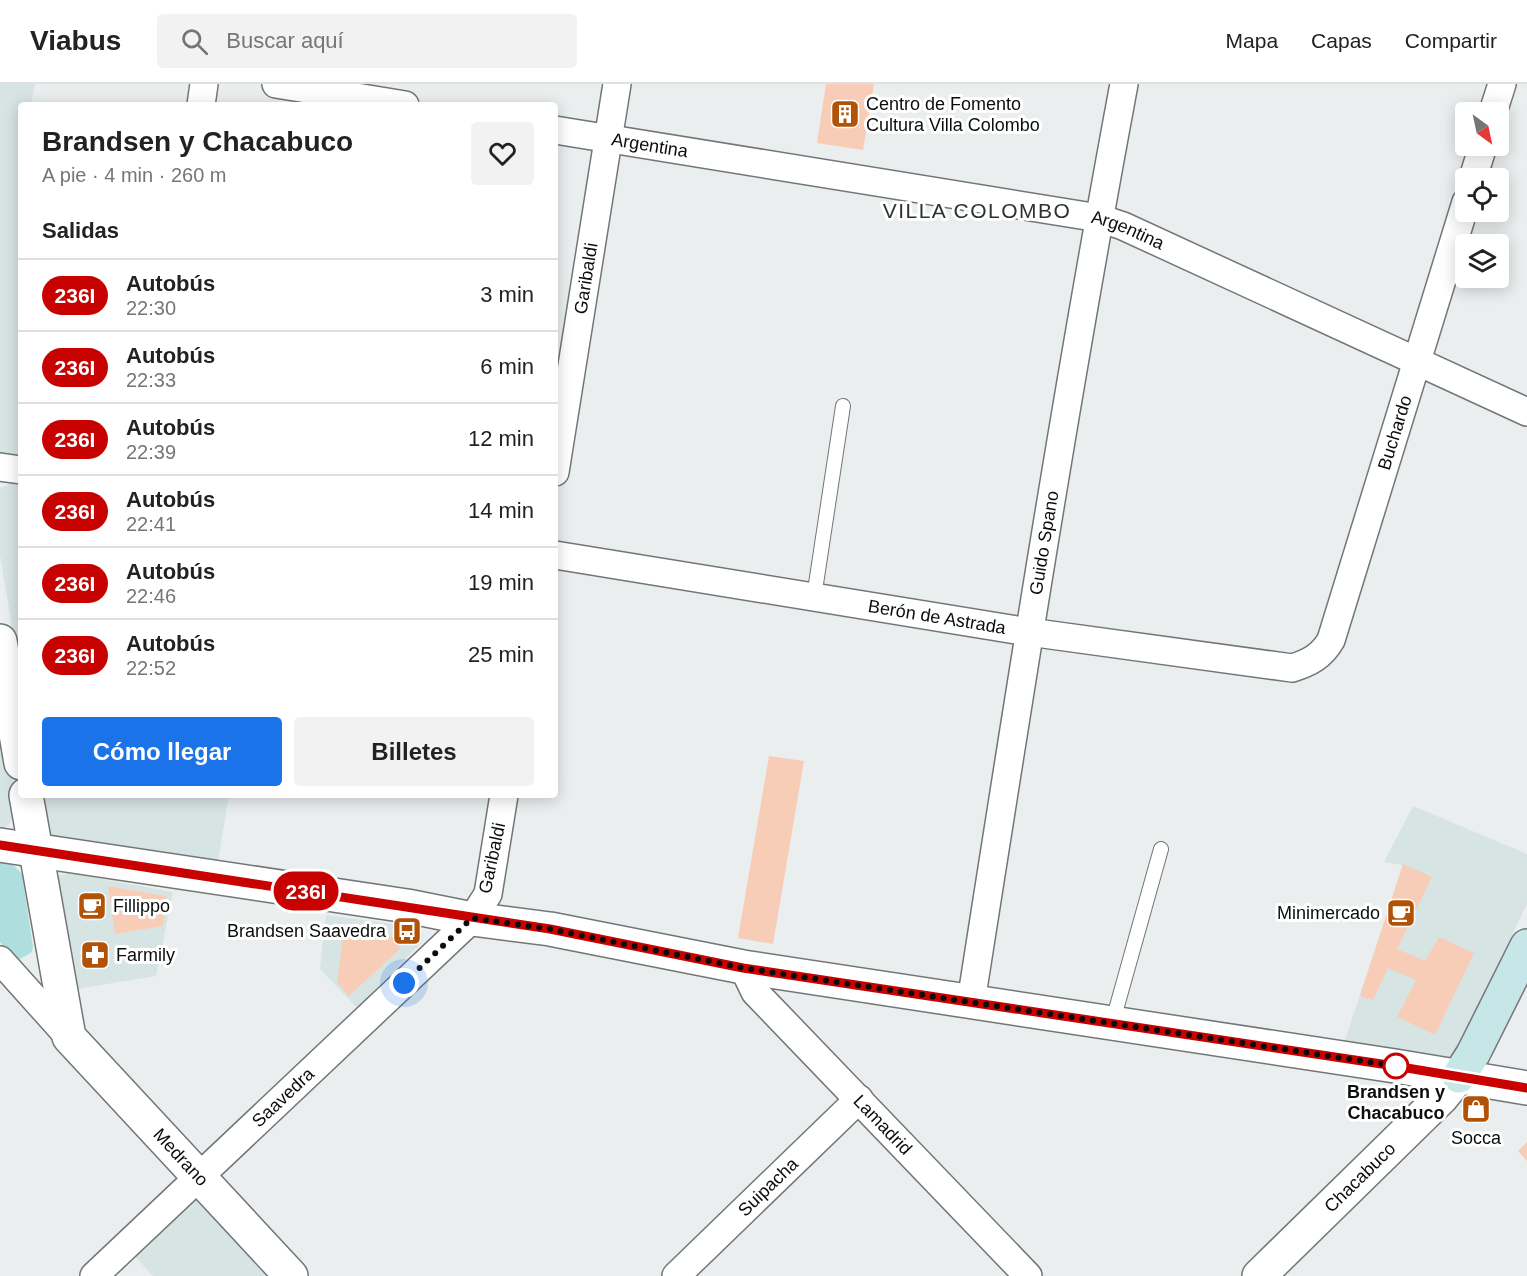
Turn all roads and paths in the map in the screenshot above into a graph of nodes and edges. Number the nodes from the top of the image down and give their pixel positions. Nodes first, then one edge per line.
1 (204, 84) edge
2 (276, 84) edge
3 (616, 84) edge
4 (1124, 84) edge
5 (1502, 84) edge
6 (201, 102) edge
7 (387, 102) edge
8 (1496, 102) edge
9 (558, 130) edge
10 (608, 138) junction
11 (1099, 218) junction
12 (1460, 222) edge
13 (1416, 362) junction
14 (843, 406) dead end
15 (1527, 412) edge
16 (558, 453) edge
17 (0, 467) edge
18 (18, 470) edge
19 (558, 555) edge
20 (814, 597) junction
21 (1029, 632) junction
22 (0, 641) edge
23 (1317, 657) joint
24 (18, 746) edge
25 (27, 798) edge
26 (504, 798) edge
27 (0, 845) edge
28 (1161, 849) dead end
29 (36, 851) junction
30 (472, 918) junction
31 (1527, 946) edge
32 (0, 960) edge
33 (743, 968) junction
34 (971, 1002) junction
35 (1112, 1024) junction
36 (69, 1037) junction
37 (1459, 1076) junction
38 (1527, 1088) edge
39 (859, 1099) junction
40 (199, 1178) junction
41 (94, 1276) edge
42 (291, 1276) edge
43 (675, 1276) edge
44 (1028, 1276) edge
45 (1259, 1276) edge

1 - 6 street
2 - 7 street
3 - 10 street, Garibaldi
4 - 11 street, Guido Spano
5 - 8 street
9 - 10 street, Argentina
10 - 11 street, Argentina
10 - 16 street, Garibaldi
11 - 13 street, Argentina
11 - 21 street, Guido Spano
12 - 13 street, Buchardo
13 - 15 street, Argentina
13 - 23 street, Buchardo
14 - 20 lane
17 - 18 street
19 - 20 street, Berón de Astrada
20 - 21 street, Berón de Astrada
21 - 23 street, Berón de Astrada
21 - 34 street, Guido Spano
22 - 24 street
25 - 29 street
26 - 30 street, Garibaldi
27 - 29 street
28 - 35 lane
29 - 30 street
29 - 36 street
30 - 33 street
30 - 40 street, Saavedra
31 - 37 main road
32 - 36 street, Medrano
33 - 34 street
33 - 39 street, Lamadrid
34 - 35 street
35 - 37 street
36 - 40 street, Medrano
37 - 38 street
37 - 45 street, Chacabuco
39 - 43 street, Suipacha
39 - 44 street, Lamadrid
40 - 41 street, Saavedra
40 - 42 street, Medrano

